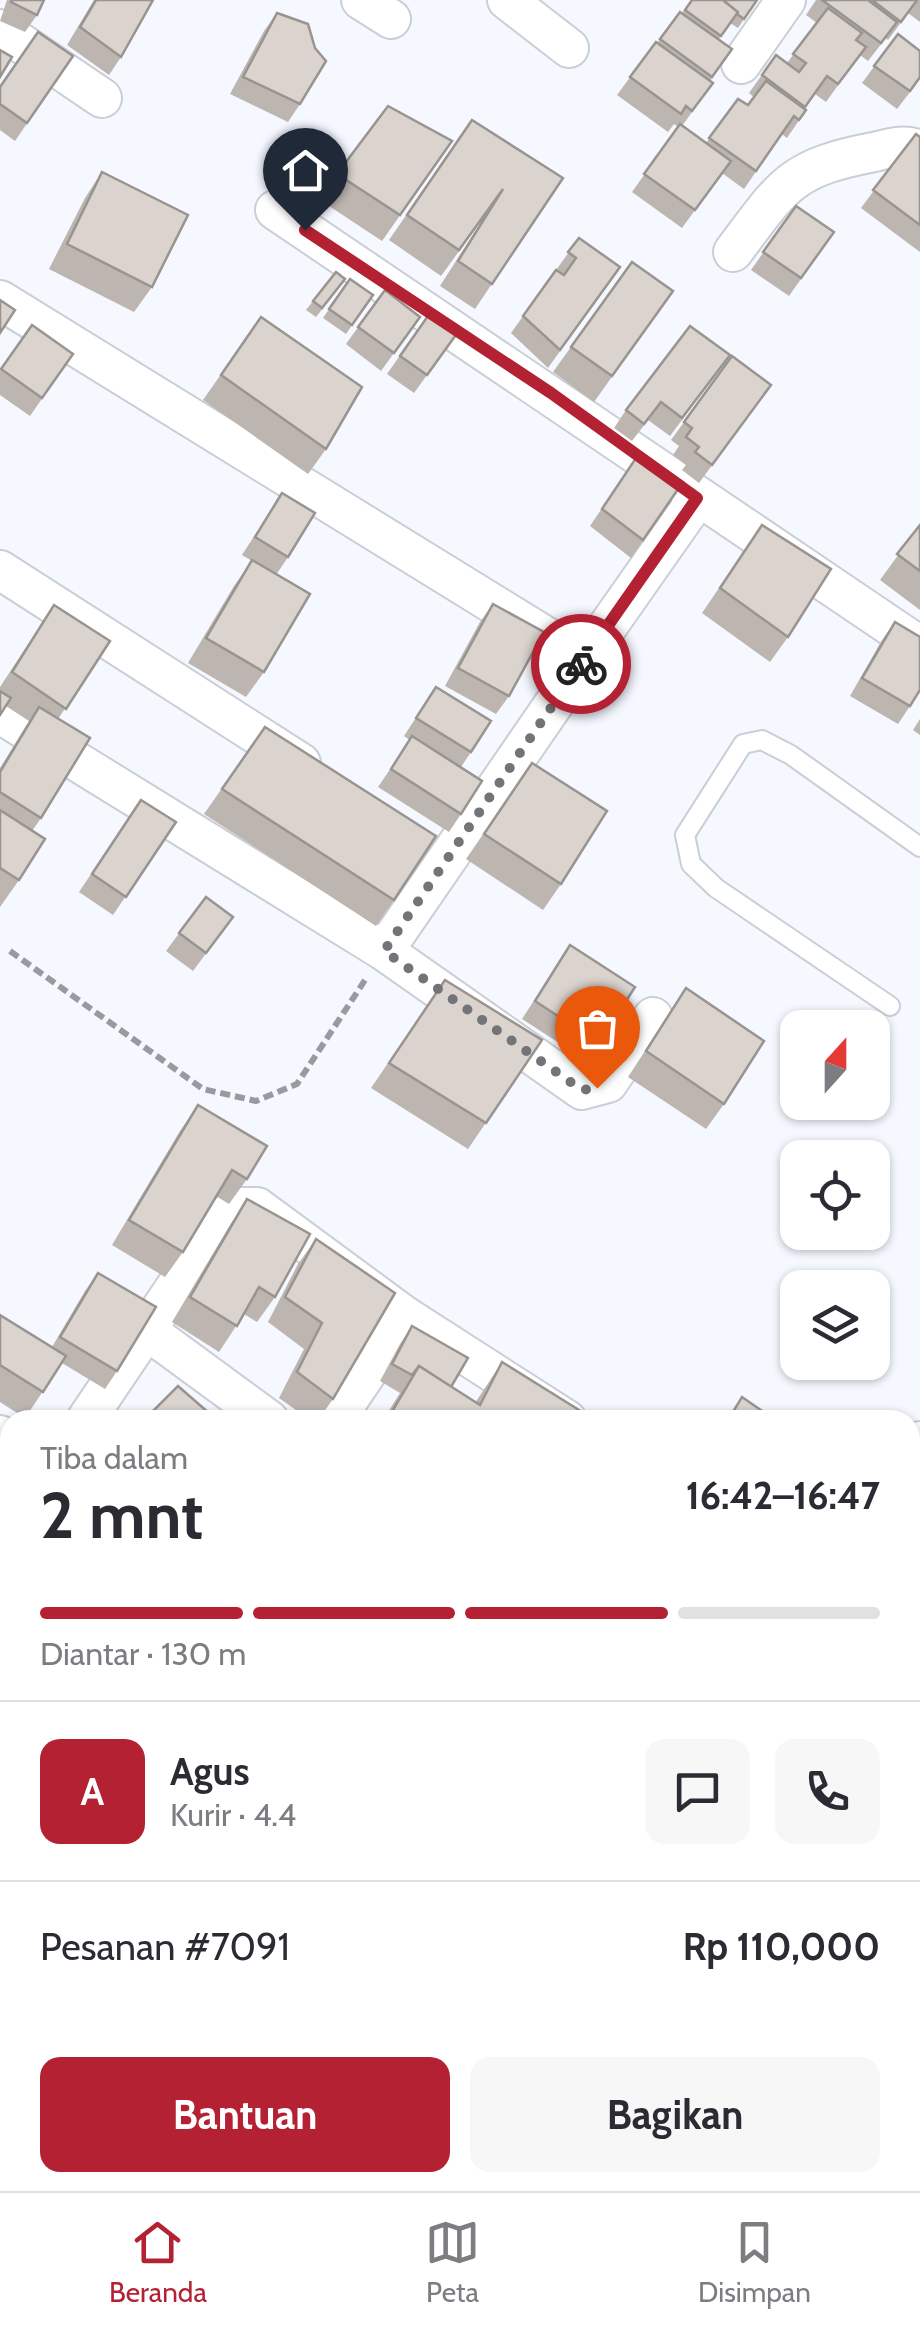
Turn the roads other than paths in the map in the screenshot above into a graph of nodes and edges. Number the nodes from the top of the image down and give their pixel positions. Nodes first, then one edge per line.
1 (507, 0) edge
2 (786, 0) edge
3 (0, 30) edge
4 (569, 48) dead end
5 (741, 64) dead end
6 (102, 98) dead end
7 (920, 150) edge
8 (274, 210) dead end
9 (733, 252) dead end
10 (0, 300) edge
11 (697, 498) junction
12 (0, 570) edge
13 (920, 646) edge
14 (584, 660) junction
15 (0, 714) edge
16 (330, 782) edge
17 (412, 835) edge
18 (920, 846) edge
19 (445, 856) junction
20 (384, 951) junction
21 (890, 1006) dead end
22 (652, 1017) dead end
23 (406, 1316) junction
24 (149, 1332) junction
25 (93, 1410) edge
26 (256, 1410) edge
27 (342, 1410) edge
28 (552, 1410) edge

1 - 4 street
2 - 5 street
3 - 6 street
7 - 9 street
8 - 11 street
10 - 14 street
11 - 13 street
11 - 14 street
12 - 16 street
14 - 19 street
15 - 20 street
17 - 19 street
18 - 21 lane
19 - 20 street
20 - 22 street
23 - 24 street
23 - 27 street
23 - 28 street
24 - 25 street
24 - 26 street

